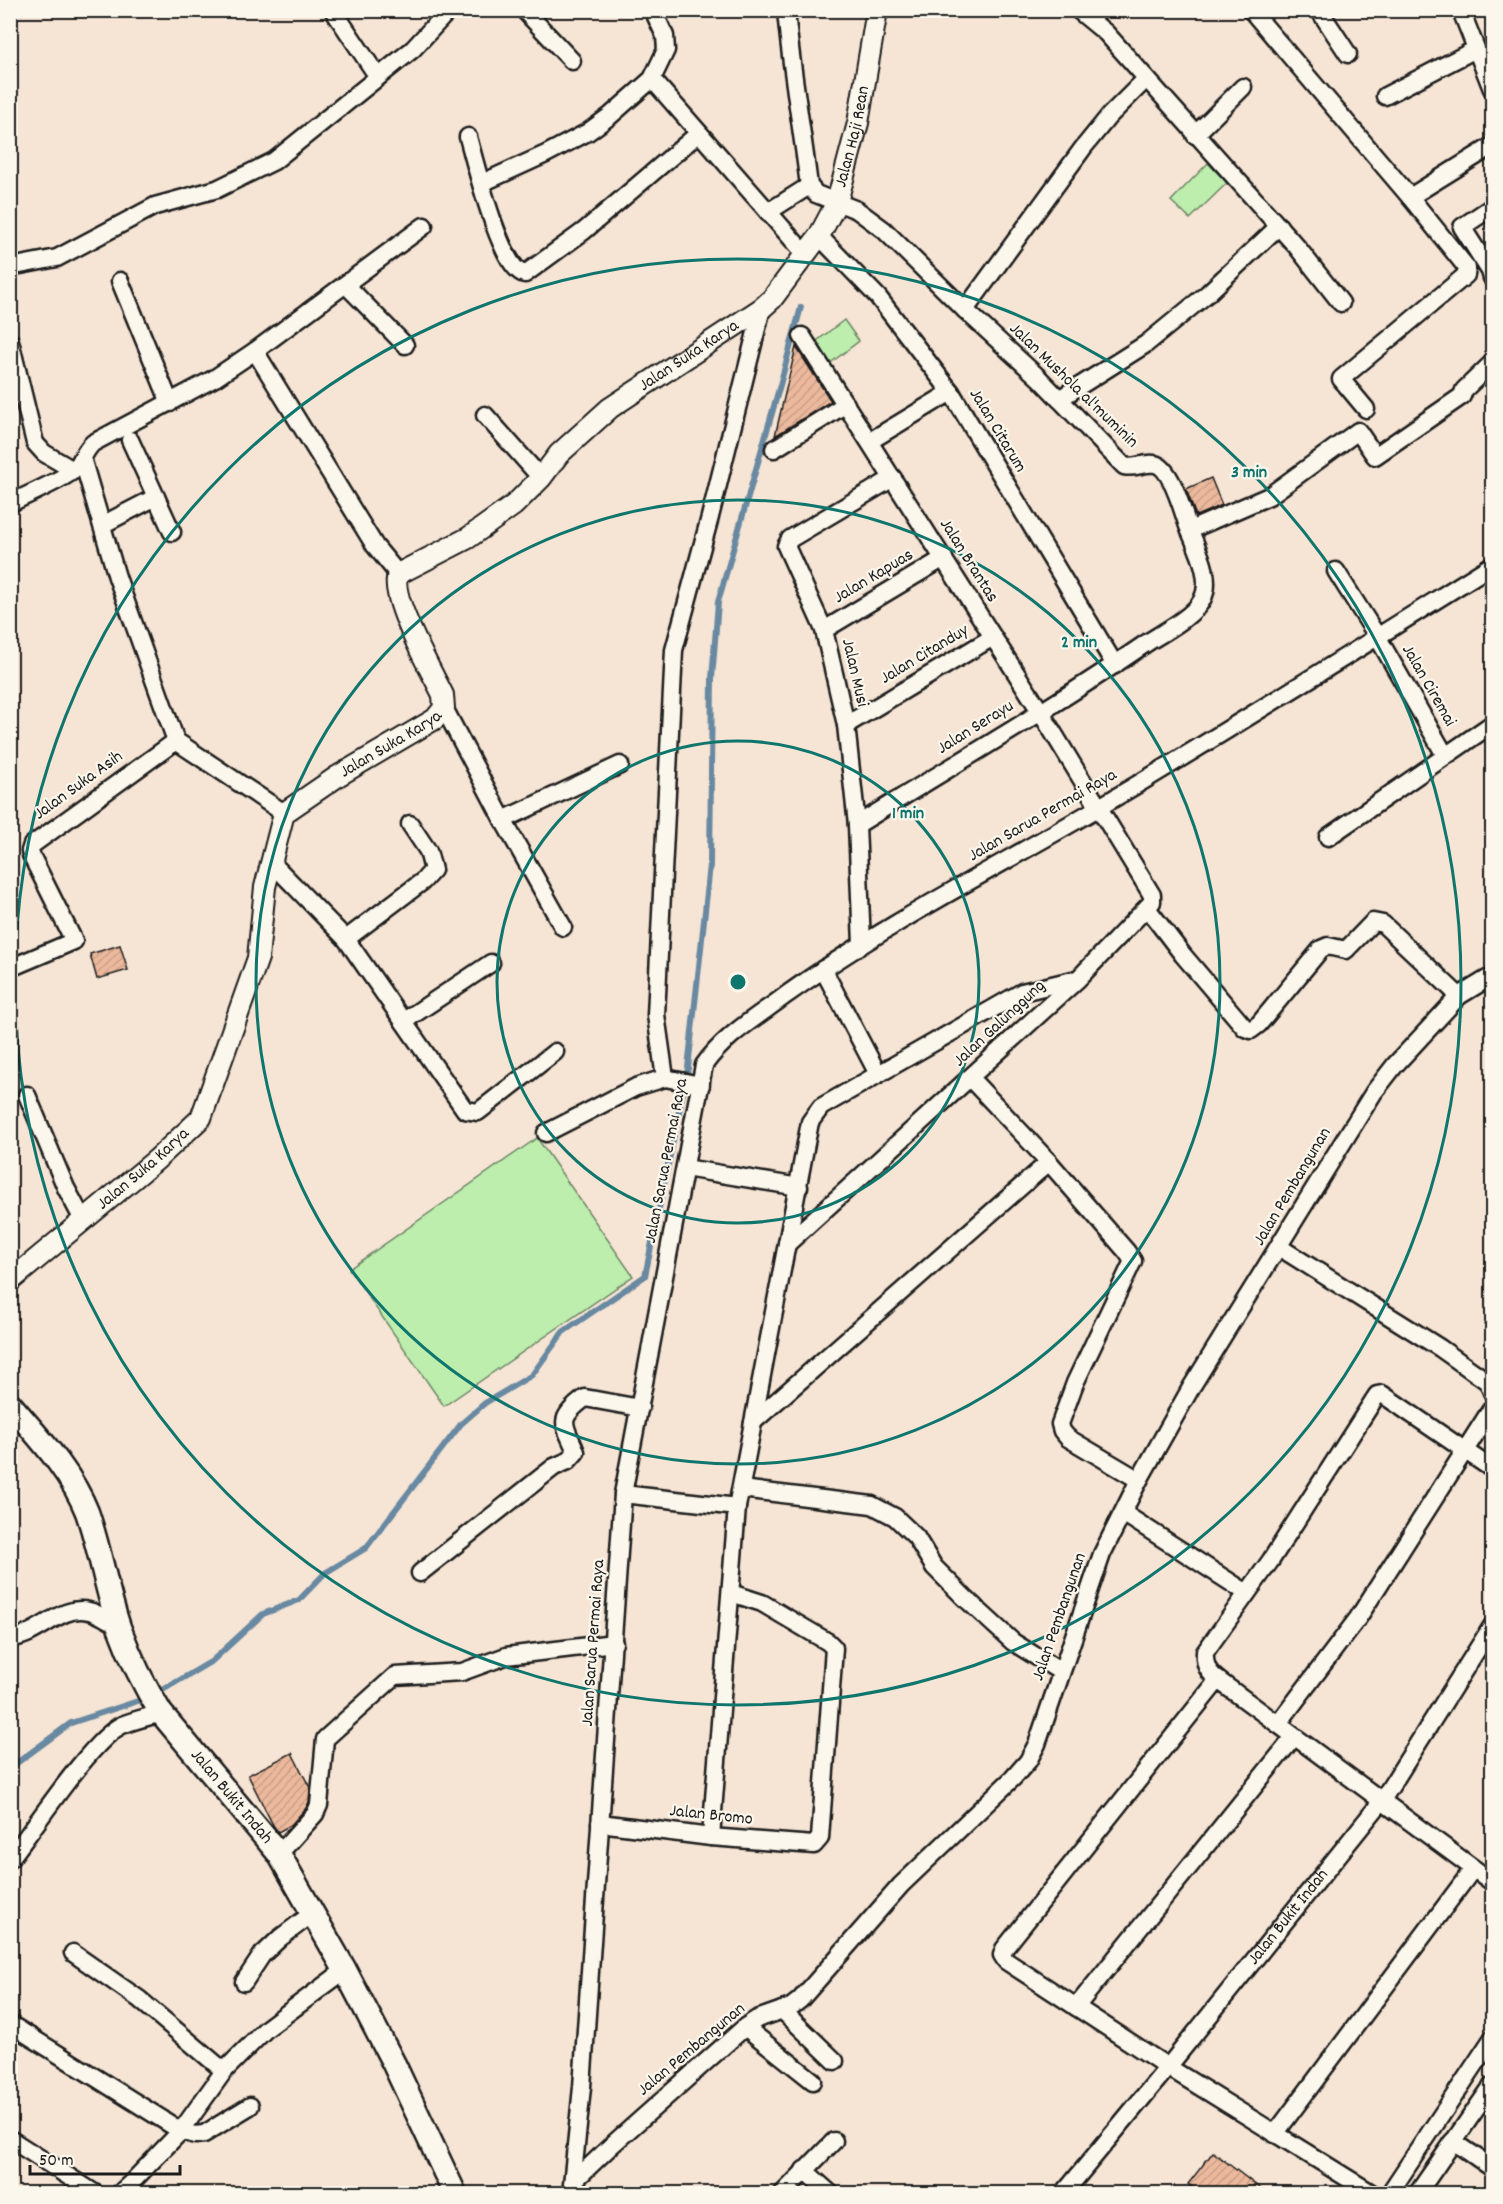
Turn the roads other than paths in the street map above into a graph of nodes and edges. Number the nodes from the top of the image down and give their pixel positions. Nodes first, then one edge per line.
1 (333, 10) edge
2 (449, 10) edge
3 (524, 10) edge
4 (653, 10) edge
5 (786, 10) edge
6 (877, 10) edge
7 (1078, 10) edge
8 (1251, 10) edge
9 (1319, 10) edge
10 (1462, 13) dead end
11 (1476, 49) junction
12 (1348, 54) dead end
13 (572, 61) dead end
14 (378, 77) junction
15 (652, 79) junction
16 (1146, 79) junction
17 (1243, 87) dead end
18 (1492, 88) edge
19 (1385, 96) dead end
20 (699, 133) junction
21 (1195, 135) junction
22 (468, 137) dead end
23 (1492, 146) edge
24 (482, 183) junction
25 (809, 186) junction
26 (1410, 197) junction
27 (837, 202) junction
28 (1492, 207) edge
29 (768, 212) junction
30 (424, 226) dead end
31 (1279, 226) junction
32 (819, 236) junction
33 (806, 255) junction
34 (10, 267) edge
35 (1492, 278) edge
36 (120, 281) dead end
37 (346, 285) junction
38 (1341, 303) dead end
39 (762, 308) junction
40 (964, 310) junction
41 (802, 336) dead end
42 (10, 340) edge
43 (405, 345) dead end
44 (255, 351) junction
45 (1492, 363) edge
46 (951, 392) junction
47 (1059, 399) junction
48 (170, 403) junction
49 (846, 404) junction
50 (1366, 409) dead end
51 (486, 415) dead end
52 (130, 440) dead end
53 (870, 441) junction
54 (774, 449) dead end
55 (78, 464) junction
56 (541, 478) junction
57 (893, 478) junction
58 (156, 497) junction
59 (11, 503) edge
60 (102, 525) junction
61 (1190, 530) junction
62 (172, 532) dead end
63 (944, 558) junction
64 (1492, 565) edge
65 (1336, 571) dead end
66 (398, 574) junction
67 (824, 630) junction
68 (1377, 636) junction
69 (993, 637) junction
70 (1115, 665) junction
71 (444, 708) junction
72 (1040, 711) junction
73 (1492, 724) edge
74 (846, 726) junction
75 (176, 741) junction
76 (1445, 755) junction
77 (620, 765) dead end
78 (1098, 807) junction
79 (284, 813) junction
80 (503, 820) junction
81 (410, 824) dead end
82 (857, 825) junction
83 (1328, 837) dead end
84 (271, 862) junction
85 (1147, 908) junction
86 (563, 927) dead end
87 (346, 939) junction
88 (862, 944) junction
89 (491, 963) dead end
90 (10, 968) edge
91 (823, 969) junction
92 (1078, 979) junction
93 (1490, 979) edge
94 (1459, 996) junction
95 (404, 1021) junction
96 (555, 1052) dead end
97 (878, 1074) junction
98 (970, 1078) junction
99 (684, 1082) junction
100 (27, 1095) dead end
101 (546, 1133) dead end
102 (1049, 1162) junction
103 (685, 1168) junction
104 (799, 1187) junction
105 (83, 1220) junction
106 (787, 1244) junction
107 (1279, 1247) junction
108 (12, 1275) edge
109 (1492, 1392) edge
110 (10, 1404) edge
111 (640, 1408) junction
112 (1492, 1408) edge
113 (753, 1422) junction
114 (1465, 1452) junction
115 (1492, 1469) edge
116 (1139, 1480) junction
117 (741, 1489) junction
118 (623, 1494) junction
119 (737, 1507) junction
120 (1123, 1513) junction
121 (420, 1573) dead end
122 (731, 1593) junction
123 (1247, 1593) junction
124 (119, 1625) junction
125 (1492, 1626) edge
126 (10, 1638) edge
127 (614, 1643) junction
128 (1061, 1672) junction
129 (1218, 1680) junction
130 (154, 1700) junction
131 (1278, 1724) junction
132 (1294, 1737) junction
133 (1381, 1802) junction
134 (600, 1823) junction
135 (711, 1837) junction
136 (279, 1854) junction
137 (10, 1859) edge
138 (1473, 1869) junction
139 (1492, 1882) edge
140 (313, 1913) junction
141 (73, 1953) dead end
142 (345, 1970) junction
143 (244, 1982) dead end
144 (1076, 2007) junction
145 (782, 2010) junction
146 (10, 2024) edge
147 (745, 2027) junction
148 (1492, 2039) edge
149 (836, 2061) dead end
150 (1168, 2067) junction
151 (224, 2071) junction
152 (813, 2081) dead end
153 (1492, 2086) edge
154 (250, 2106) dead end
155 (181, 2131) junction
156 (1275, 2134) junction
157 (10, 2139) edge
158 (834, 2141) dead end
159 (1453, 2141) junction
160 (1492, 2168) edge
161 (804, 2170) junction
162 (572, 2188) edge
163 (96, 2193) edge
164 (118, 2193) edge
165 (455, 2193) edge
166 (782, 2193) edge
167 (831, 2193) edge
168 (1063, 2193) edge
169 (1373, 2193) edge
170 (1389, 2193) edge
171 (1417, 2193) edge

1 - 14 street
2 - 14 street
3 - 13 street
4 - 15 street
5 - 25 street
6 - 27 street, Jalan Haji Rean
7 - 16 street
8 - 26 street
9 - 12 street
10 - 11 street
11 - 18 street
11 - 19 street
14 - 34 street
15 - 20 street
15 - 24 street
16 - 21 street
16 - 40 street
17 - 21 street
20 - 24 street
20 - 29 street
21 - 31 street
22 - 24 street
23 - 26 street
25 - 27 street, Jalan Mushola al'muminin
25 - 29 street
26 - 50 street
27 - 32 street, Jalan Haji Rean
27 - 40 street, Jalan Mushola al'muminin
28 - 35 street
29 - 33 street
30 - 37 street
31 - 38 street
31 - 47 street
32 - 33 street, Jalan Haji Rean
32 - 46 street, Jalan Citarum
33 - 39 street, Jalan Suka Karya
36 - 48 street
37 - 43 street
37 - 44 street
39 - 56 street, Jalan Suka Karya
39 - 99 street
40 - 47 street, Jalan Mushola al'muminin
41 - 49 street, Jalan Brantas
42 - 55 street
44 - 48 street
44 - 66 street
45 - 61 street
46 - 53 street
46 - 70 street, Jalan Citarum
47 - 61 street, Jalan Mushola al'muminin
48 - 55 street
49 - 53 street, Jalan Brantas
49 - 54 street
51 - 56 street
52 - 58 street
53 - 57 street, Jalan Brantas
55 - 59 street
55 - 60 street
56 - 66 street, Jalan Suka Karya
57 - 63 street, Jalan Brantas
57 - 67 street, Jalan Musi
58 - 60 street
58 - 62 street
60 - 75 street
61 - 70 street, Jalan Mushola al'muminin
63 - 67 street, Jalan Kapuas
63 - 69 street, Jalan Brantas
64 - 68 street, Jalan Sarua Permai Raya
65 - 68 street, Jalan Ciremai
66 - 71 street, Jalan Suka Karya
67 - 74 street, Jalan Musi
68 - 76 street, Jalan Ciremai
68 - 78 street, Jalan Sarua Permai Raya
69 - 72 street, Jalan Brantas
69 - 74 street, Jalan Citanduy
70 - 72 street, Jalan Serayu
71 - 79 street, Jalan Suka Karya
71 - 80 street
72 - 78 street, Jalan Brantas
72 - 82 street, Jalan Serayu
73 - 76 street
74 - 82 street, Jalan Musi
75 - 79 street
75 - 90 street, Jalan Suka Asih
76 - 83 street
77 - 80 street
78 - 85 street
78 - 88 street, Jalan Sarua Permai Raya
79 - 84 street, Jalan Suka Karya
80 - 86 street
81 - 87 street
82 - 88 street, Jalan Musi
84 - 87 street
84 - 105 street, Jalan Suka Karya
85 - 92 street, Jalan Galunggung
85 - 94 street
87 - 95 street
88 - 91 street, Jalan Sarua Permai Raya
89 - 95 street
91 - 97 street
91 - 99 street, Jalan Sarua Permai Raya
92 - 97 street
92 - 98 street, Jalan Galunggung
93 - 94 street, Jalan Pembangunan
94 - 107 street, Jalan Pembangunan
95 - 96 street
97 - 104 street
98 - 102 street
98 - 106 street, Jalan Galunggung
99 - 101 street
99 - 103 street, Jalan Sarua Permai Raya
100 - 105 street
102 - 113 street
102 - 116 street
103 - 104 street
103 - 111 street, Jalan Sarua Permai Raya
104 - 106 street
105 - 108 street, Jalan Suka Karya
106 - 113 street
107 - 109 street
107 - 116 street, Jalan Pembangunan
110 - 124 main road, Jalan Bukit Indah
111 - 118 street, Jalan Sarua Permai Raya
111 - 121 street
112 - 114 street
113 - 117 street
114 - 115 street
114 - 123 street
114 - 131 street
116 - 120 street, Jalan Pembangunan
117 - 119 street
117 - 128 street
118 - 119 street
118 - 127 street, Jalan Sarua Permai Raya
119 - 122 street
120 - 123 street
120 - 128 street, Jalan Pembangunan
122 - 135 street
122 - 135 street, Jalan Bromo
123 - 129 street
124 - 126 street
124 - 130 main road, Jalan Bukit Indah
125 - 133 street, Jalan Bukit Indah
127 - 134 street, Jalan Sarua Permai Raya
127 - 136 street
128 - 145 street, Jalan Pembangunan
129 - 131 street
129 - 144 street
130 - 136 main road, Jalan Bukit Indah
130 - 137 street
131 - 132 street
132 - 133 street
132 - 144 street
133 - 138 street
133 - 150 street, Jalan Bukit Indah
134 - 135 street, Jalan Bromo
134 - 162 street, Jalan Sarua Permai Raya
136 - 140 main road, Jalan Bukit Indah
138 - 139 street
138 - 156 street
140 - 142 main road, Jalan Bukit Indah
140 - 143 street
141 - 151 street
142 - 151 street
142 - 165 main road, Jalan Bukit Indah
144 - 150 street
145 - 147 street, Jalan Pembangunan
145 - 149 street
146 - 155 street
147 - 152 street
147 - 162 street, Jalan Pembangunan
148 - 170 street
150 - 156 street
150 - 168 street, Jalan Bukit Indah
151 - 155 street
153 - 159 street
154 - 155 street
155 - 164 street
156 - 169 street
157 - 163 street
158 - 161 street
159 - 160 street
159 - 171 street
161 - 166 street
161 - 167 street

